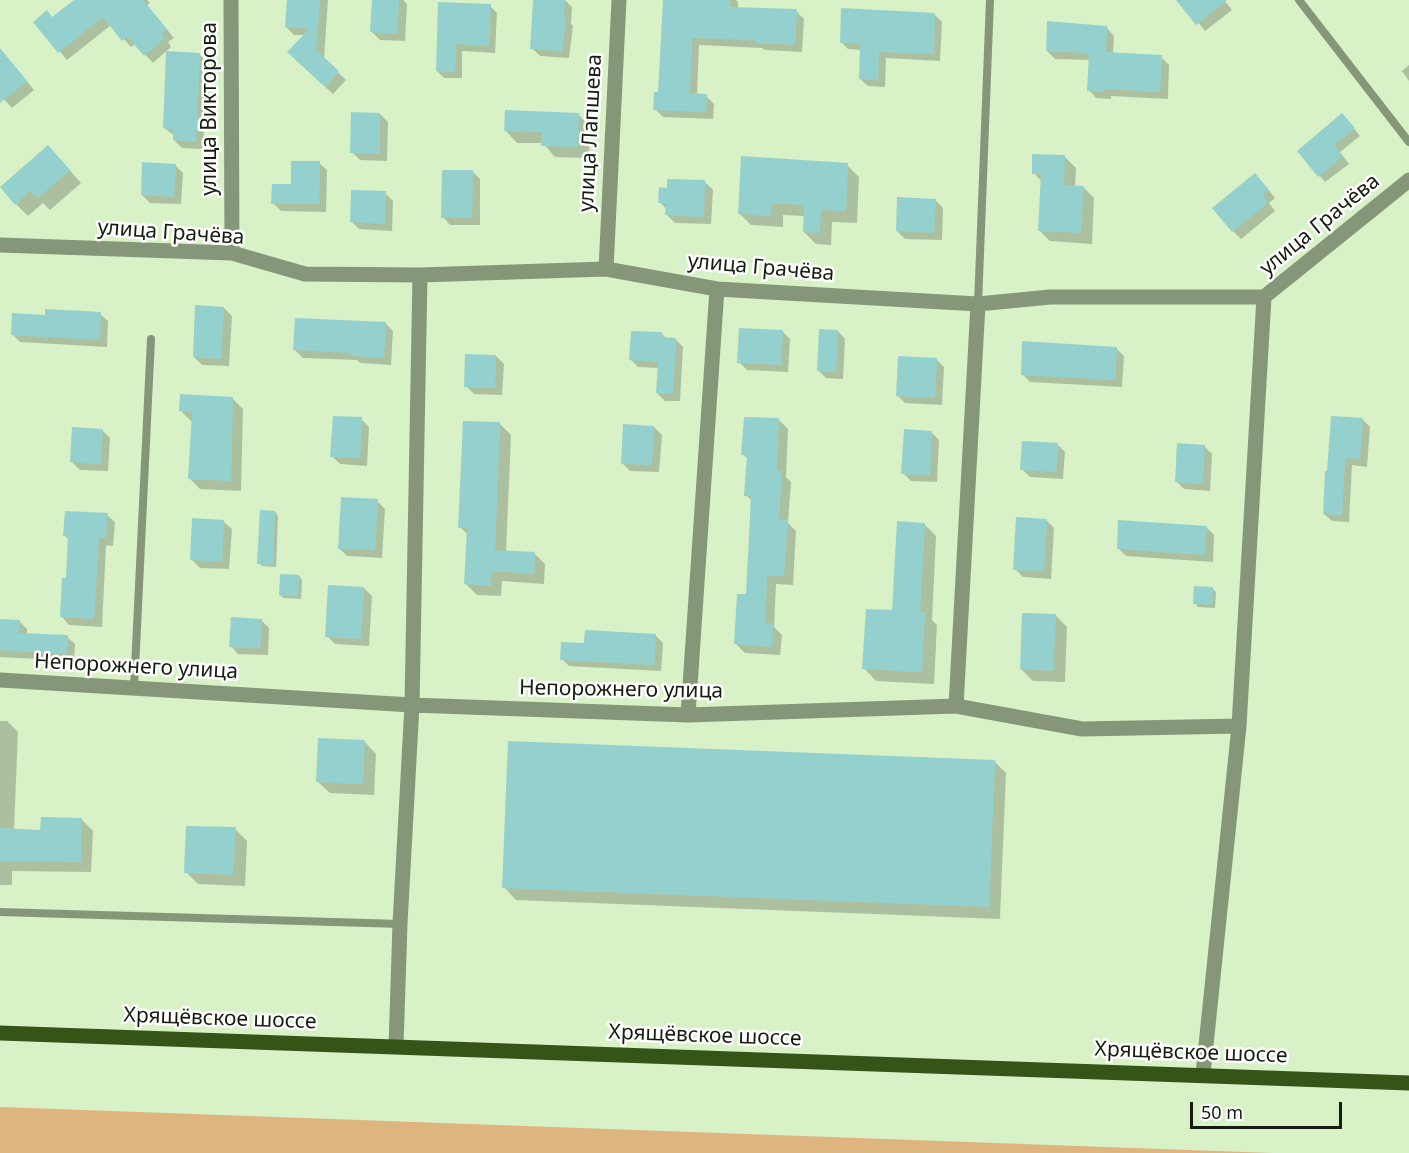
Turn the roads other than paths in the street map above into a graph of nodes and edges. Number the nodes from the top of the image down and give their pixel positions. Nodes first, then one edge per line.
1 (231, 0) edge
2 (619, 0) edge
3 (990, 0) edge
4 (1299, 0) edge
5 (1409, 142) edge
6 (1409, 180) edge
7 (0, 245) edge
8 (232, 254) junction
9 (606, 269) junction
10 (420, 275) junction
11 (717, 289) junction
12 (1264, 297) junction
13 (978, 304) junction
14 (151, 339) dead end
15 (0, 680) edge
16 (134, 688) junction
17 (412, 705) junction
18 (956, 706) junction
19 (688, 715) junction
20 (1239, 726) junction
21 (0, 912) edge
22 (400, 924) junction
23 (0, 1033) edge
24 (396, 1046) junction
25 (1203, 1074) junction
26 (1409, 1083) edge

1 - 8 street, улица Викторова
2 - 9 street, улица Лапшева
3 - 13 lane
4 - 5 lane
6 - 12 street, улица Грачёва
7 - 8 street, улица Грачёва
8 - 10 street, улица Грачёва
9 - 10 street, улица Грачёва
9 - 11 street, улица Грачёва
10 - 17 street
11 - 13 street, улица Грачёва
11 - 19 street
12 - 13 street, улица Грачёва
12 - 20 street
13 - 18 street
14 - 16 lane
15 - 16 street, Непорожнего улица
16 - 17 street, Непорожнего улица
17 - 19 street, Непорожнего улица
17 - 22 street
18 - 19 street, Непорожнего улица
18 - 20 street, Непорожнего улица
20 - 25 street
21 - 22 lane
22 - 24 street
23 - 24 main road, Хрящёвское шоссе
24 - 25 main road, Хрящёвское шоссе
25 - 26 main road, Хрящёвское шоссе

